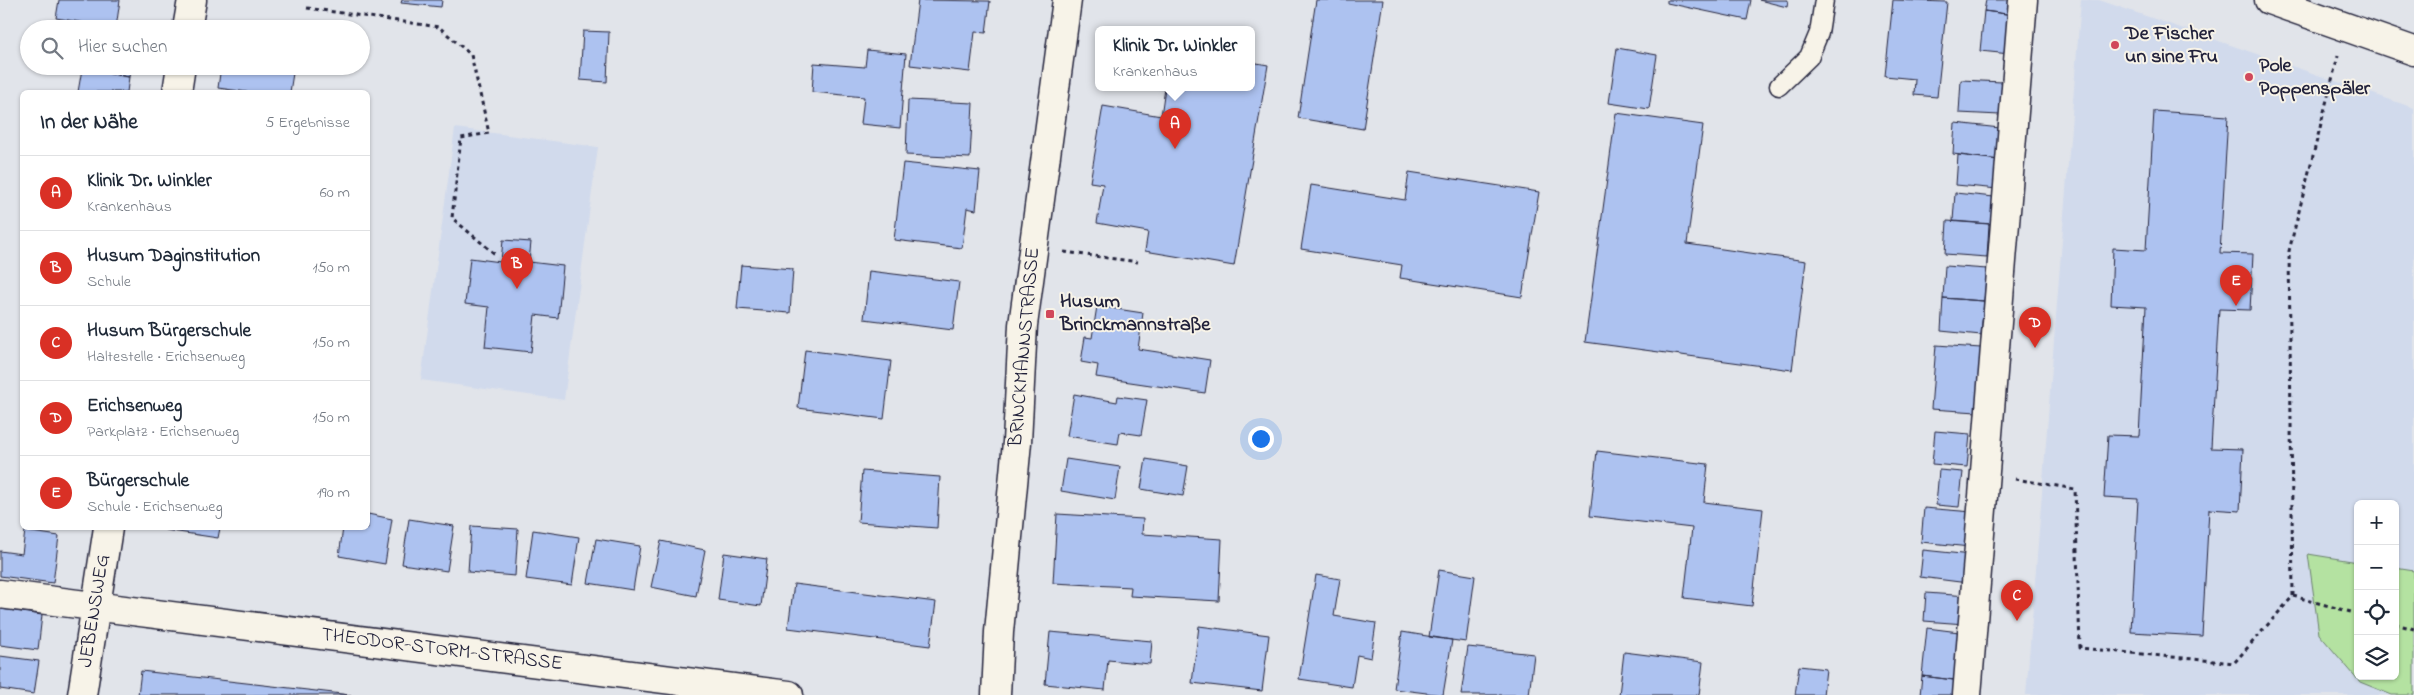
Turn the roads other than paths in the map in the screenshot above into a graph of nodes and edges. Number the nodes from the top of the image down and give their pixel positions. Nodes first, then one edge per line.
1 (192, 0) edge
2 (1067, 0) edge
3 (1824, 0) edge
4 (2024, 0) edge
5 (2269, 0) edge
6 (2319, 8) edge
7 (189, 20) edge
8 (2414, 51) edge
9 (180, 75) edge
10 (1779, 86) dead end
11 (177, 90) edge
12 (108, 530) edge
13 (0, 594) edge
14 (95, 606) junction
15 (82, 695) edge
16 (789, 695) edge
17 (996, 695) edge
18 (1967, 695) edge

1 - 7 street
2 - 17 street, BRINCKMANNSTRASSE
3 - 10 lane
4 - 18 street
5 - 6 street
6 - 8 street
9 - 11 street
12 - 14 street, JEBENSWEG
13 - 14 street, THEODOR-STORM-STRASSE
14 - 15 street, JEBENSWEG
14 - 16 street, THEODOR-STORM-STRASSE

